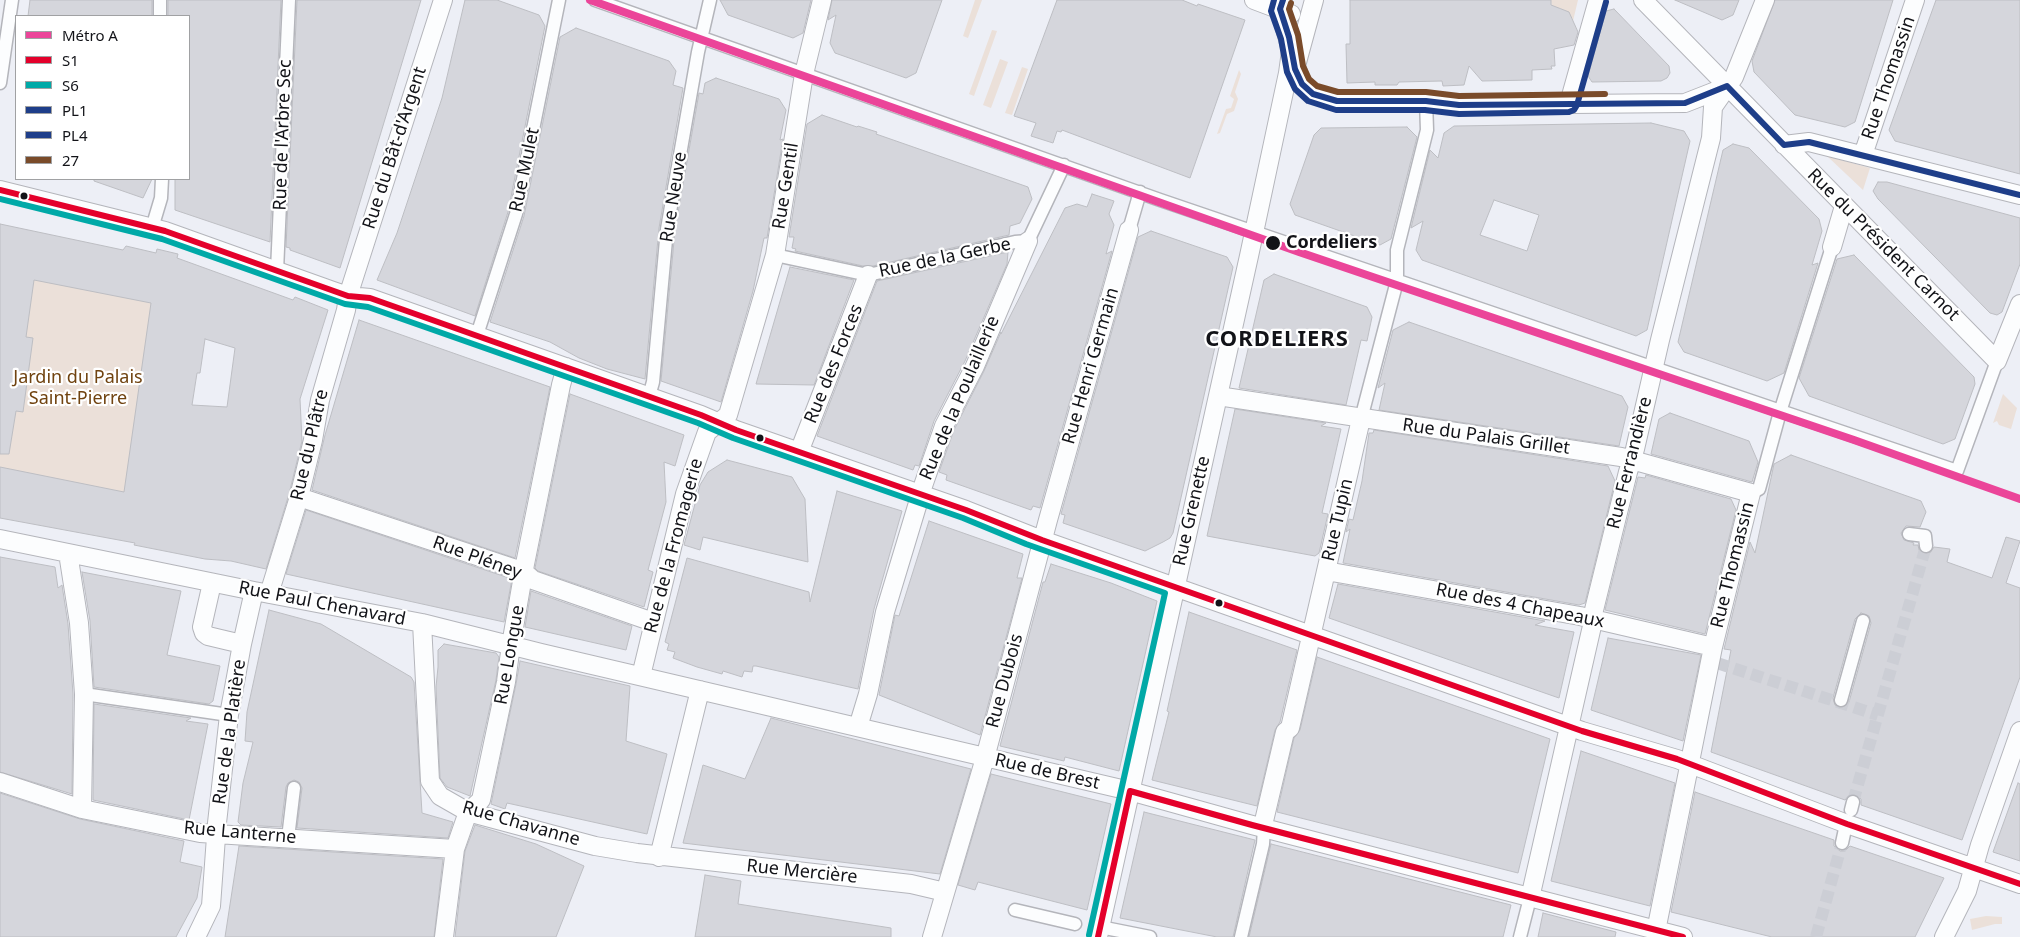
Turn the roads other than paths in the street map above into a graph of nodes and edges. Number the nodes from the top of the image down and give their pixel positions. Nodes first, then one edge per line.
1 (12, 0) edge
2 (160, 0) edge
3 (288, 0) edge
4 (443, 0) edge
5 (560, 0) edge
6 (595, 0) edge
7 (710, 0) edge
8 (822, 0) edge
9 (1254, 0) edge
10 (1314, 0) edge
11 (1598, 0) edge
12 (1643, 0) edge
13 (1765, 0) edge
14 (1915, 0) edge
15 (1282, 5) edge
16 (160, 15) edge
17 (1308, 22) junction
18 (701, 37) junction
19 (1291, 51) junction
20 (1296, 69) junction
21 (804, 74) junction
22 (0, 84) edge
23 (1727, 86) junction
24 (1313, 94) junction
25 (1426, 102) junction
26 (1569, 103) junction
27 (1281, 106) junction
28 (1784, 145) junction
29 (1862, 155) junction
30 (1064, 165) junction
31 (162, 180) edge
32 (0, 190) edge
33 (1140, 192) junction
34 (2020, 195) edge
35 (1844, 206) junction
36 (152, 228) junction
37 (1129, 230) joint
38 (1254, 231) junction
39 (1028, 241) junction
40 (1832, 247) joint
41 (775, 255) junction
42 (277, 271) junction
43 (868, 275) junction
44 (1397, 281) junction
45 (348, 296) junction
46 (2020, 304) edge
47 (477, 335) junction
48 (1998, 361) junction
49 (566, 367) junction
50 (1654, 368) junction
51 (648, 396) junction
52 (1218, 396) junction
53 (1780, 412) junction
54 (1361, 419) junction
55 (718, 422) junction
56 (799, 452) junction
57 (1632, 460) junction
58 (1751, 492) junction
59 (920, 494) junction
60 (299, 497) junction
61 (1909, 534) dead end
62 (0, 539) edge
63 (1042, 540) junction
64 (1925, 541) dead end
65 (68, 553) junction
66 (1326, 571) junction
67 (524, 572) junction
68 (212, 583) junction
69 (1175, 587) junction
70 (262, 593) junction
71 (1593, 619) junction
72 (1863, 621) dead end
73 (653, 622) junction
74 (422, 623) junction
75 (1310, 635) junction
76 (242, 644) junction
77 (510, 645) junction
78 (1714, 657) junction
79 (641, 676) junction
80 (700, 690) junction
81 (84, 694) junction
82 (1841, 700) dead end
83 (229, 715) junction
84 (1569, 726) junction
85 (858, 727) junction
86 (2020, 730) edge
87 (985, 758) junction
88 (1690, 764) junction
89 (0, 782) edge
90 (294, 788) dead end
91 (1130, 791) junction
92 (82, 809) junction
93 (468, 812) junction
94 (1264, 828) junction
95 (1845, 829) dead end
96 (217, 835) junction
97 (288, 838) junction
98 (1842, 842) tunnel mouth
99 (455, 849) junction
100 (660, 857) junction
101 (1974, 867) junction
102 (2020, 884) edge
103 (945, 892) junction
104 (1530, 898) junction
105 (1015, 910) dead end
106 (1075, 924) dead end
107 (1099, 932) edge
108 (1656, 934) edge
109 (196, 937) edge
110 (444, 937) edge
111 (932, 937) edge
112 (1150, 937) edge
113 (1241, 937) edge
114 (1520, 937) edge
115 (1683, 937) edge
116 (1944, 937) edge

1 - 22 street
2 - 16 street
3 - 42 street, Rue de l'Arbre Sec
4 - 45 street, Rue du Bât-d'Argent
5 - 47 street, Rue Mulet
6 - 18 street
7 - 18 street, Rue Neuve
8 - 21 street, Rue Gentil
9 - 15 street
10 - 17 street
11 - 26 street
12 - 23 street, Rue du Président Carnot
13 - 23 street, Rue Ferrandière
14 - 29 street, Rue Thomassin
15 - 17 street
15 - 19 street
17 - 20 street
18 - 21 street
18 - 51 street, Rue Neuve
19 - 20 street
19 - 27 street
20 - 24 street
20 - 27 street
21 - 30 street
21 - 41 street, Rue Gentil
23 - 26 street
23 - 28 street, Rue du Président Carnot
23 - 50 street, Rue Ferrandière
24 - 25 street
24 - 27 street
25 - 26 street
25 - 44 street, Rue Tupin
27 - 38 street, Rue Grenette
28 - 29 street
28 - 35 street, Rue du Président Carnot
29 - 34 street
30 - 33 street
30 - 39 street, Rue de la Poulaillerie
31 - 36 street
32 - 36 street
33 - 37 street, Rue Henri Germain
33 - 38 street
35 - 40 street, Rue Thomassin
35 - 48 street, Rue du Président Carnot
36 - 42 street
37 - 63 street, Rue Henri Germain
38 - 44 street
38 - 52 street, Rue Grenette
39 - 43 street, Rue de la Gerbe
39 - 59 street, Rue de la Poulaillerie
40 - 53 street, Rue Thomassin
41 - 43 street, Rue de la Gerbe
41 - 55 street, Rue Gentil
42 - 45 street
43 - 56 street, Rue des Forces
44 - 50 street
44 - 54 street, Rue Tupin
45 - 47 street
45 - 60 street, Rue du Plâtre
46 - 48 street
47 - 49 street
48 - 53 street
49 - 51 street
49 - 67 street, Rue Longue
50 - 53 street
50 - 57 street, Rue Ferrandière
51 - 55 street
52 - 54 street, Rue du Palais Grillet
52 - 69 street, Rue Grenette
53 - 58 street, Rue Thomassin
54 - 57 street, Rue du Palais Grillet
54 - 66 street, Rue Tupin
55 - 56 street
55 - 73 street, Rue de la Fromagerie
56 - 59 street
57 - 58 street, Rue du Palais Grillet
57 - 71 street, Rue Ferrandière
58 - 78 street, Rue Thomassin
59 - 63 street
59 - 85 street, Rue de la Poulaillerie
60 - 67 street, Rue Pléney
60 - 70 street, Rue du Plâtre
61 - 64 street
62 - 65 street, Rue Paul Chenavard
63 - 69 street
63 - 87 street, Rue Dubois
65 - 68 street, Rue Paul Chenavard
65 - 81 street
66 - 71 street, Rue des 4 Chapeaux
66 - 75 street, Rue Tupin
67 - 73 street, Rue Pléney
67 - 77 street, Rue Longue
68 - 70 street, Rue Paul Chenavard
68 - 76 street
69 - 75 street
69 - 91 street, Rue Grenette
70 - 74 street, Rue Paul Chenavard
70 - 76 street, Rue du Plâtre
71 - 78 street, Rue des 4 Chapeaux
71 - 84 street, Rue Ferrandière
72 - 82 street
73 - 79 street, Rue de la Fromagerie
74 - 77 street, Rue Paul Chenavard
74 - 93 street, Rue Chavanne
75 - 84 street
75 - 94 street, Rue Tupin
76 - 83 street, Rue de la Platière
77 - 79 street, Rue Paul Chenavard
77 - 93 street, Rue Longue
78 - 88 street, Rue Thomassin
79 - 80 street, Rue de Brest
80 - 85 street, Rue de Brest
80 - 100 street
81 - 83 street
81 - 92 street
83 - 96 street, Rue de la Platière
84 - 88 street
84 - 104 street, Rue Ferrandière
85 - 87 street, Rue de Brest
86 - 101 street
87 - 91 street, Rue de Brest
87 - 103 street, Rue Dubois
88 - 101 street
88 - 108 street, Rue Thomassin
89 - 92 street, Rue Lanterne
90 - 97 street
91 - 94 street, Rue de Brest
91 - 107 street, Rue Grenette
92 - 96 street, Rue Lanterne
93 - 99 street, Rue Longue
93 - 100 street, Rue Chavanne
94 - 104 street, Rue de Brest
94 - 113 street, Rue Tupin
95 - 98 street
96 - 97 street, Rue Lanterne
96 - 109 street, Rue de la Platière
97 - 99 street, Rue Lanterne
99 - 110 street, Rue Longue
100 - 103 street, Rue Mercière
101 - 102 street
101 - 116 street
103 - 111 street, Rue Dubois
104 - 108 street, Rue de Brest
104 - 114 street, Rue Ferrandière
105 - 106 street
107 - 112 street
108 - 115 street, Rue de Brest

